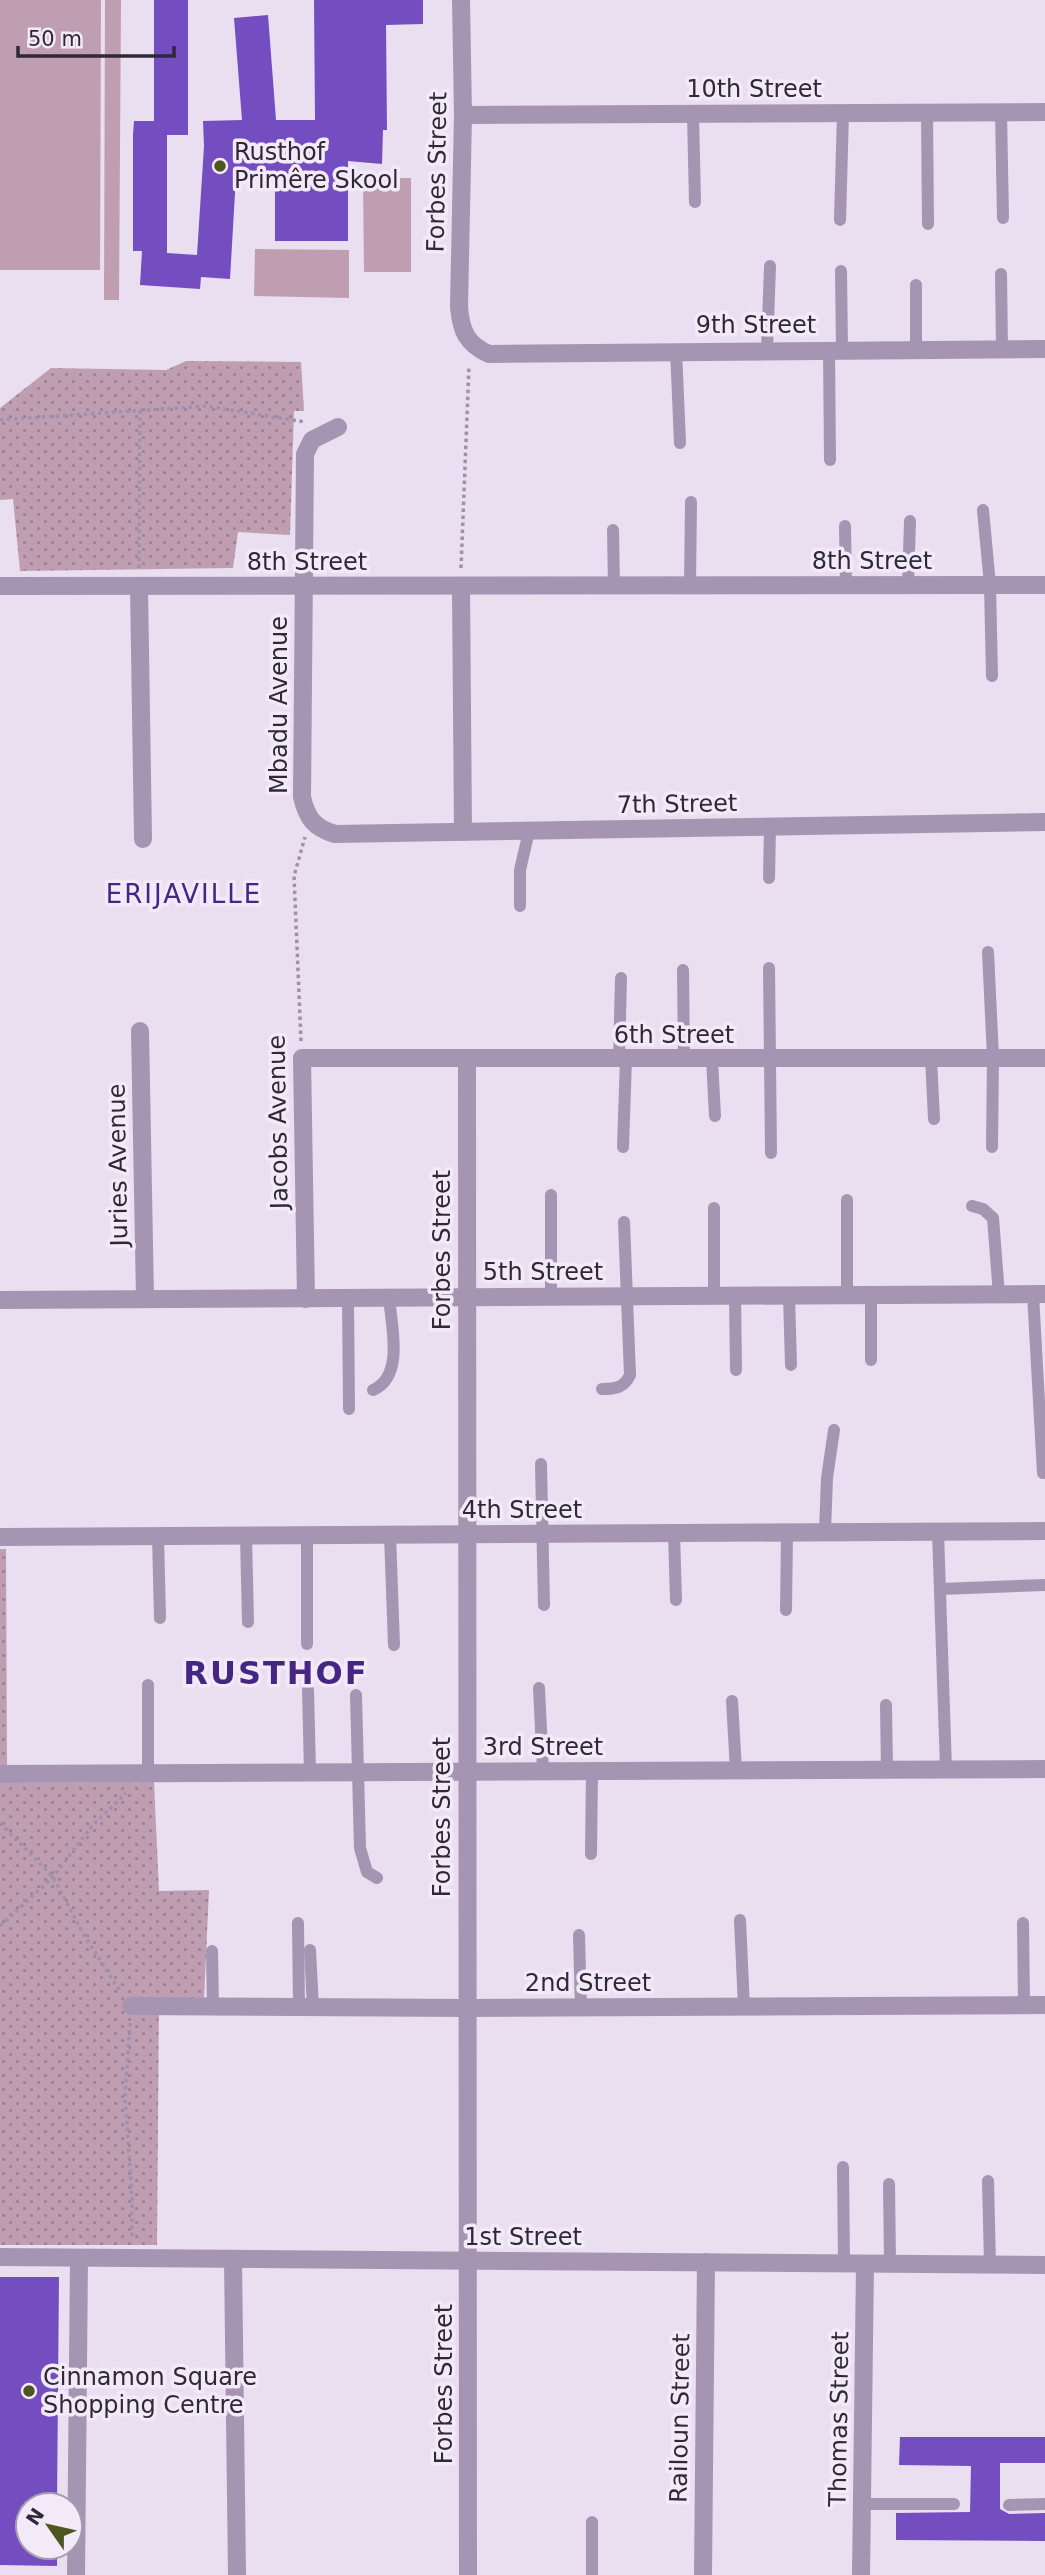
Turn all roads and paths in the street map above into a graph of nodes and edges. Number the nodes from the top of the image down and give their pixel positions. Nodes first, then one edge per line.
1 (461, 0) edge
2 (1001, 112) junction
3 (1045, 112) edge
4 (843, 113) junction
5 (927, 113) junction
6 (693, 114) junction
7 (463, 116) junction
8 (695, 202) dead end
9 (1003, 218) dead end
10 (840, 220) dead end
11 (928, 224) dead end
12 (770, 266) dead end
13 (841, 271) dead end
14 (1001, 274) dead end
15 (916, 285) dead end
16 (470, 343) junction
17 (836, 349) junction
18 (916, 349) junction
19 (1002, 349) junction
20 (1045, 349) edge
21 (676, 350) junction
22 (767, 350) junction
23 (139, 411) junction
24 (0, 420) edge
25 (338, 427) joint
26 (680, 443) dead end
27 (830, 460) dead end
28 (691, 502) dead end
29 (983, 510) dead end
30 (910, 521) dead end
31 (845, 526) dead end
32 (612, 530) dead end
33 (303, 585) junction
34 (846, 585) junction
35 (908, 585) junction
36 (989, 585) junction
37 (1045, 585) edge
38 (0, 586) edge
39 (690, 586) junction
40 (139, 587) junction
41 (461, 587) junction
42 (614, 587) junction
43 (992, 676) dead end
44 (1045, 822) edge
45 (312, 823) junction
46 (769, 827) junction
47 (528, 831) junction
48 (463, 832) junction
49 (143, 839) dead end
50 (769, 878) dead end
51 (520, 906) dead end
52 (988, 952) dead end
53 (769, 968) dead end
54 (683, 970) dead end
55 (621, 978) dead end
56 (140, 1031) dead end
57 (993, 1057) junction
58 (302, 1058) junction
59 (931, 1058) junction
60 (1045, 1058) edge
61 (467, 1059) junction
62 (623, 1059) junction
63 (684, 1059) junction
64 (712, 1059) junction
65 (770, 1059) junction
66 (715, 1116) dead end
67 (934, 1119) dead end
68 (624, 1147) dead end
69 (992, 1147) dead end
70 (771, 1153) dead end
71 (551, 1195) dead end
72 (847, 1199) dead end
73 (972, 1206) dead end
74 (714, 1208) dead end
75 (624, 1222) dead end
76 (1039, 1294) edge
77 (735, 1295) junction
78 (789, 1295) junction
79 (846, 1295) junction
80 (871, 1295) junction
81 (999, 1295) junction
82 (467, 1296) junction
83 (551, 1296) junction
84 (627, 1296) junction
85 (714, 1296) junction
86 (389, 1297) junction
87 (145, 1298) junction
88 (348, 1298) junction
89 (306, 1299) junction
90 (0, 1300) edge
91 (871, 1360) dead end
92 (791, 1364) dead end
93 (736, 1370) dead end
94 (603, 1389) dead end
95 (373, 1390) dead end
96 (349, 1409) dead end
97 (834, 1430) dead end
98 (541, 1464) dead end
99 (1043, 1473) dead end
100 (1045, 1531) edge
101 (825, 1532) junction
102 (938, 1532) junction
103 (674, 1533) junction
104 (787, 1533) junction
105 (542, 1534) junction
106 (307, 1535) junction
107 (390, 1535) junction
108 (466, 1535) junction
109 (158, 1536) junction
110 (246, 1536) junction
111 (0, 1537) edge
112 (1045, 1585) edge
113 (941, 1588) junction
114 (676, 1600) dead end
115 (544, 1605) dead end
116 (786, 1610) dead end
117 (160, 1618) dead end
118 (248, 1622) dead end
119 (307, 1644) dead end
120 (394, 1645) dead end
121 (148, 1685) dead end
122 (539, 1688) dead end
123 (308, 1690) dead end
124 (356, 1695) dead end
125 (732, 1701) dead end
126 (886, 1706) dead end
127 (887, 1769) junction
128 (946, 1769) junction
129 (1045, 1769) edge
130 (736, 1770) junction
131 (467, 1771) junction
132 (542, 1771) junction
133 (592, 1771) junction
134 (310, 1772) junction
135 (358, 1772) junction
136 (148, 1773) junction
137 (0, 1774) edge
138 (0, 1823) edge
139 (591, 1854) dead end
140 (53, 1877) junction
141 (377, 1878) dead end
142 (740, 1920) dead end
143 (298, 1923) dead end
144 (1023, 1923) dead end
145 (0, 1926) edge
146 (579, 1935) dead end
147 (310, 1950) dead end
148 (212, 1951) dead end
149 (1024, 2005) junction
150 (1045, 2005) edge
151 (131, 2006) junction
152 (213, 2007) junction
153 (744, 2007) junction
154 (306, 2008) junction
155 (468, 2008) junction
156 (581, 2008) junction
157 (843, 2167) dead end
158 (989, 2182) dead end
159 (889, 2183) dead end
160 (0, 2257) edge
161 (79, 2258) junction
162 (132, 2258) junction
163 (233, 2259) junction
164 (468, 2261) junction
165 (706, 2262) junction
166 (844, 2263) junction
167 (864, 2264) junction
168 (890, 2264) junction
169 (990, 2264) junction
170 (1045, 2265) edge
171 (862, 2504) junction
172 (954, 2504) dead end
173 (1045, 2504) edge
174 (1009, 2505) dead end
175 (592, 2522) dead end
176 (76, 2575) edge
177 (237, 2575) edge
178 (468, 2575) edge
179 (592, 2575) edge
180 (703, 2575) edge
181 (861, 2575) edge

1 - 7 street, Forbes Street
2 - 3 street, 10th Street
2 - 5 street, 10th Street
2 - 9 lane
4 - 5 street, 10th Street
4 - 6 street, 10th Street
4 - 10 lane
5 - 11 lane
6 - 7 street, 10th Street
6 - 8 lane
7 - 16 street, Forbes Street
12 - 22 lane
13 - 17 lane
14 - 19 lane
15 - 18 lane
16 - 21 street, 9th Street
16 - 41 path
17 - 18 street, 9th Street
17 - 22 street, 9th Street
17 - 27 lane
18 - 19 street, 9th Street
19 - 20 street, 9th Street
21 - 22 street, 9th Street
21 - 26 lane
23 - 24 path
23 - 25 path
23 - 40 path
25 - 33 street, Mbadu Avenue
28 - 39 lane
29 - 36 lane
30 - 35 lane
31 - 34 lane
32 - 42 lane
33 - 40 street, 8th Street
33 - 41 street, 8th Street
33 - 45 street, Mbadu Avenue
34 - 35 street, 8th Street
34 - 39 street, 8th Street
35 - 36 street, 8th Street
36 - 37 street, 8th Street
36 - 43 lane
38 - 40 street, 8th Street
39 - 42 street, 8th Street
40 - 49 street
41 - 42 street, 8th Street
41 - 48 street
44 - 46 street, 7th Street
45 - 48 street, 7th Street
45 - 58 path, Jacobs Avenue
46 - 47 street, 7th Street
46 - 50 lane
47 - 48 street, 7th Street
47 - 51 lane
52 - 57 lane
53 - 65 lane
54 - 63 lane
55 - 62 lane
56 - 87 street, Juries Avenue
57 - 59 street, 6th Street
57 - 60 street, 6th Street
57 - 69 lane
58 - 61 street, 6th Street
58 - 89 street, Jacobs Avenue
59 - 65 street, 6th Street
59 - 67 lane
61 - 62 street, 6th Street
61 - 82 street, Forbes Street
62 - 63 street, 6th Street
62 - 68 lane
63 - 64 street, 6th Street
64 - 65 street, 6th Street
64 - 66 lane
65 - 70 lane
71 - 83 lane
72 - 79 lane
73 - 81 lane
74 - 85 lane
75 - 84 lane
76 - 81 street, 5th Street
76 - 99 lane
77 - 78 street, 5th Street
77 - 85 street, 5th Street
77 - 93 lane
78 - 79 street, 5th Street
78 - 92 lane
79 - 80 street, 5th Street
80 - 81 street, 5th Street
80 - 91 lane
82 - 83 street, 5th Street
82 - 86 street, 5th Street
82 - 108 street, Forbes Street
83 - 84 street, 5th Street
84 - 85 street, 5th Street
84 - 94 lane
86 - 88 street, 5th Street
86 - 95 lane
87 - 89 street, 5th Street
87 - 90 street, 5th Street
88 - 89 street, 5th Street
88 - 96 lane
97 - 101 lane
98 - 105 lane
100 - 102 street, 4th Street
101 - 102 street, 4th Street
101 - 104 street, 4th Street
102 - 113 lane
103 - 104 street, 4th Street
103 - 105 street, 4th Street
103 - 114 lane
104 - 116 lane
105 - 108 street, 4th Street
105 - 115 lane
106 - 107 street, 4th Street
106 - 110 street, 4th Street
106 - 119 lane
107 - 108 street, 4th Street
107 - 120 lane
108 - 131 street, Forbes Street
109 - 110 street, 4th Street
109 - 111 street, 4th Street
109 - 117 lane
110 - 118 lane
112 - 113 lane
113 - 128 lane
121 - 136 lane
122 - 132 lane
123 - 134 lane
124 - 135 lane
125 - 130 lane
126 - 127 lane
127 - 128 street, 3rd Street
127 - 130 street, 3rd Street
128 - 129 street, 3rd Street
130 - 133 street, 3rd Street
131 - 132 street, 3rd Street
131 - 135 street, 3rd Street
131 - 155 street, Forbes Street
132 - 133 street, 3rd Street
133 - 139 lane
134 - 135 street, 3rd Street
134 - 136 street, 3rd Street
135 - 141 lane
136 - 137 street, 3rd Street
136 - 140 path
138 - 140 path
140 - 145 path
140 - 151 path
142 - 153 lane
143 - 154 lane
144 - 149 lane
146 - 156 lane
147 - 154 lane
148 - 152 lane
149 - 150 street, 2nd Street
149 - 153 street, 2nd Street
151 - 152 street, 2nd Street
151 - 162 path
152 - 154 street, 2nd Street
153 - 156 street, 2nd Street
154 - 155 street, 2nd Street
155 - 156 street, 2nd Street
155 - 164 street, Forbes Street
157 - 166 lane
158 - 169 lane
159 - 168 lane
160 - 161 street, 1st Street
161 - 162 street, 1st Street
161 - 176 street
162 - 163 street, 1st Street
163 - 164 street, 1st Street
163 - 177 street
164 - 165 street, 1st Street
164 - 178 street, Forbes Street
165 - 166 street, 1st Street
165 - 180 street, Railoun Street
166 - 167 street, 1st Street
167 - 168 street, 1st Street
167 - 171 street, Thomas Street
168 - 169 street, 1st Street
169 - 170 street, 1st Street
171 - 172 lane
171 - 181 street, Thomas Street
173 - 174 lane
175 - 179 lane

